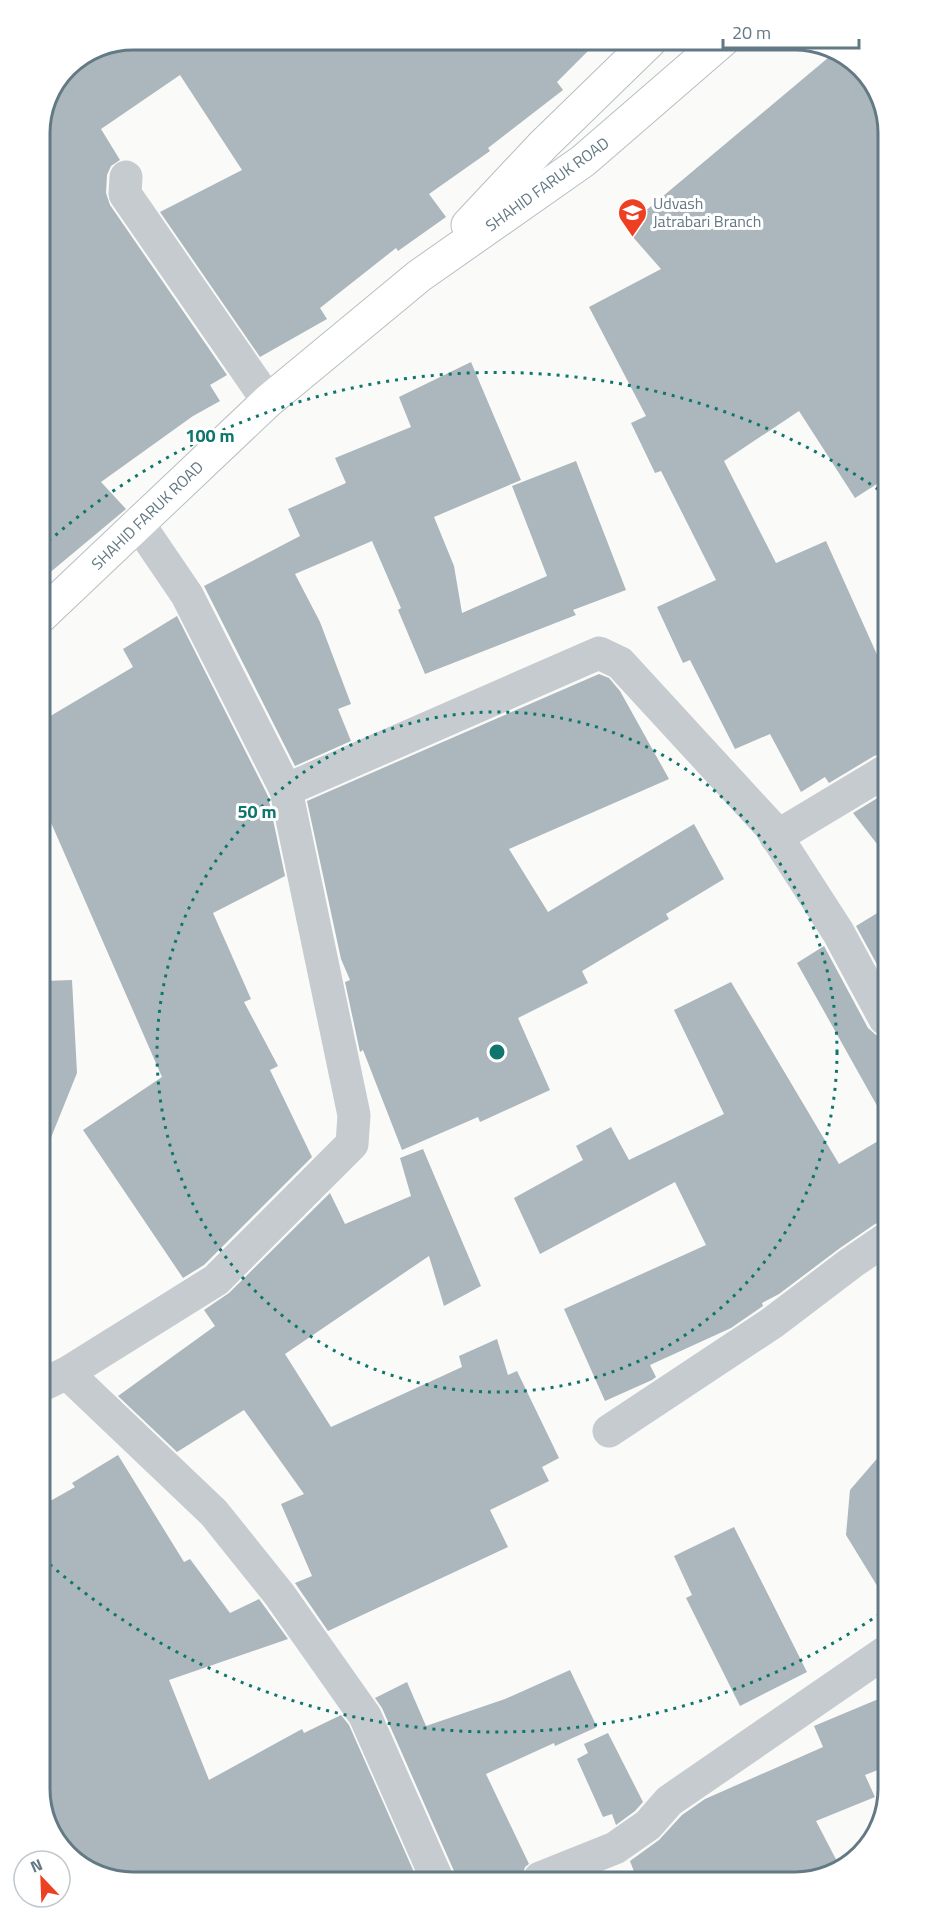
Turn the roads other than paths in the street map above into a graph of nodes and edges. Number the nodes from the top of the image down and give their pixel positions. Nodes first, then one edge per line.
1 (641, 50) edge
2 (711, 50) edge
3 (126, 177) dead end
4 (419, 276) junction
5 (268, 401) junction
6 (138, 523) junction
7 (50, 607) edge
8 (878, 776) edge
9 (286, 789) junction
10 (776, 837) junction
11 (878, 1006) edge
12 (878, 1244) edge
13 (56, 1378) edge
14 (609, 1431) dead end
15 (878, 1657) edge
16 (434, 1871) edge
17 (556, 1872) edge

1 - 4 main road, SHAHID FARUK ROAD
2 - 4 main road, SHAHID FARUK ROAD
3 - 5 street
4 - 5 main road, SHAHID FARUK ROAD
5 - 6 main road, SHAHID FARUK ROAD
6 - 7 main road, SHAHID FARUK ROAD
6 - 9 street
8 - 10 street
9 - 10 street
9 - 13 street
10 - 11 street
12 - 14 street
13 - 16 street
15 - 17 street

